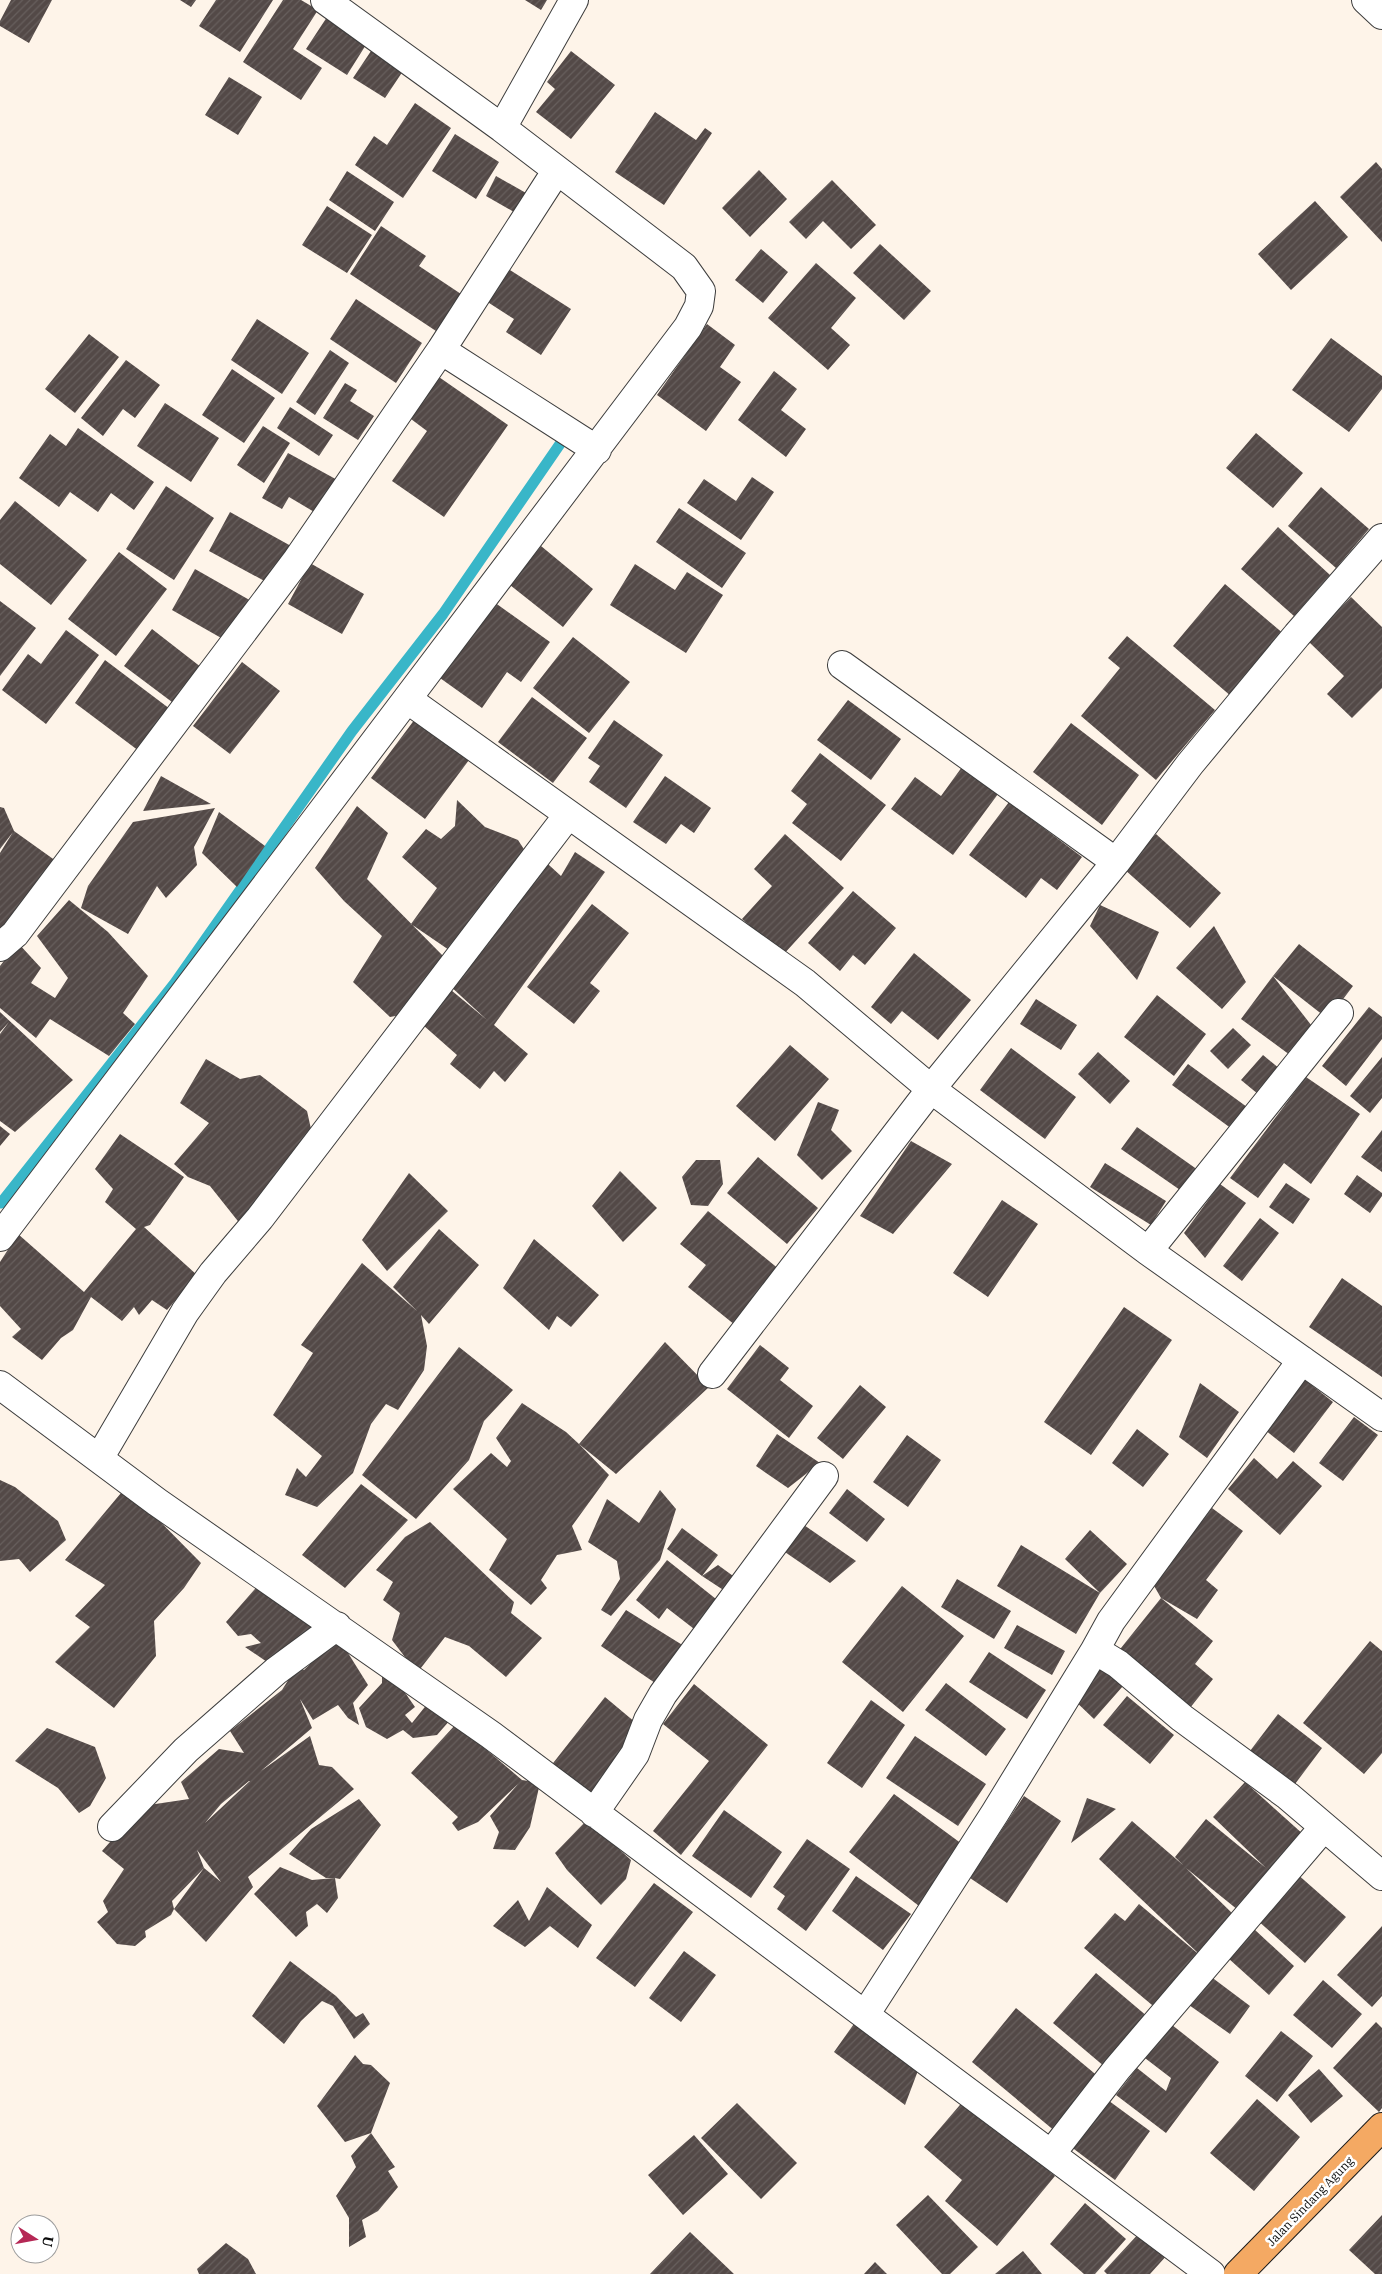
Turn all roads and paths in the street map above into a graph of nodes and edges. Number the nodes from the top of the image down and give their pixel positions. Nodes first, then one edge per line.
1 (325, 0) edge
2 (574, 0) edge
3 (1366, 0) edge
4 (1382, 15) edge
5 (502, 128) junction
6 (557, 170) junction
7 (441, 350) junction
8 (591, 447) junction
9 (1382, 538) edge
10 (842, 665) dead end
11 (407, 699) junction
12 (568, 815) junction
13 (1116, 862) junction
14 (0, 947) edge
15 (1339, 1013) dead end
16 (931, 1089) junction
17 (0, 1237) edge
18 (1148, 1251) junction
19 (1302, 1360) junction
20 (712, 1374) dead end
21 (0, 1385) edge
22 (1382, 1417) edge
23 (100, 1457) junction
24 (824, 1476) dead end
25 (337, 1626) junction
26 (1095, 1650) junction
27 (594, 1812) junction
28 (112, 1827) dead end
29 (1324, 1827) junction
30 (1382, 1876) edge
31 (865, 2015) junction
32 (1382, 2127) edge
33 (1051, 2154) junction
34 (1211, 2274) edge
35 (1238, 2274) edge

1 - 5 street
2 - 5 street
3 - 4 street
5 - 6 street
6 - 7 street
6 - 8 street
7 - 8 street
7 - 14 street
8 - 11 street
9 - 13 street
10 - 13 street
11 - 12 street
11 - 17 street
12 - 16 street
12 - 23 street
13 - 16 street
15 - 18 street
16 - 18 street
16 - 20 street
18 - 19 street
19 - 22 street
19 - 26 street
21 - 23 street
23 - 25 street
24 - 27 street
25 - 27 street
25 - 28 street
26 - 29 street
26 - 31 street
27 - 31 street
29 - 30 street
29 - 33 street
31 - 33 street
32 - 35 main road, Jalan Sindang Agung
33 - 34 street

